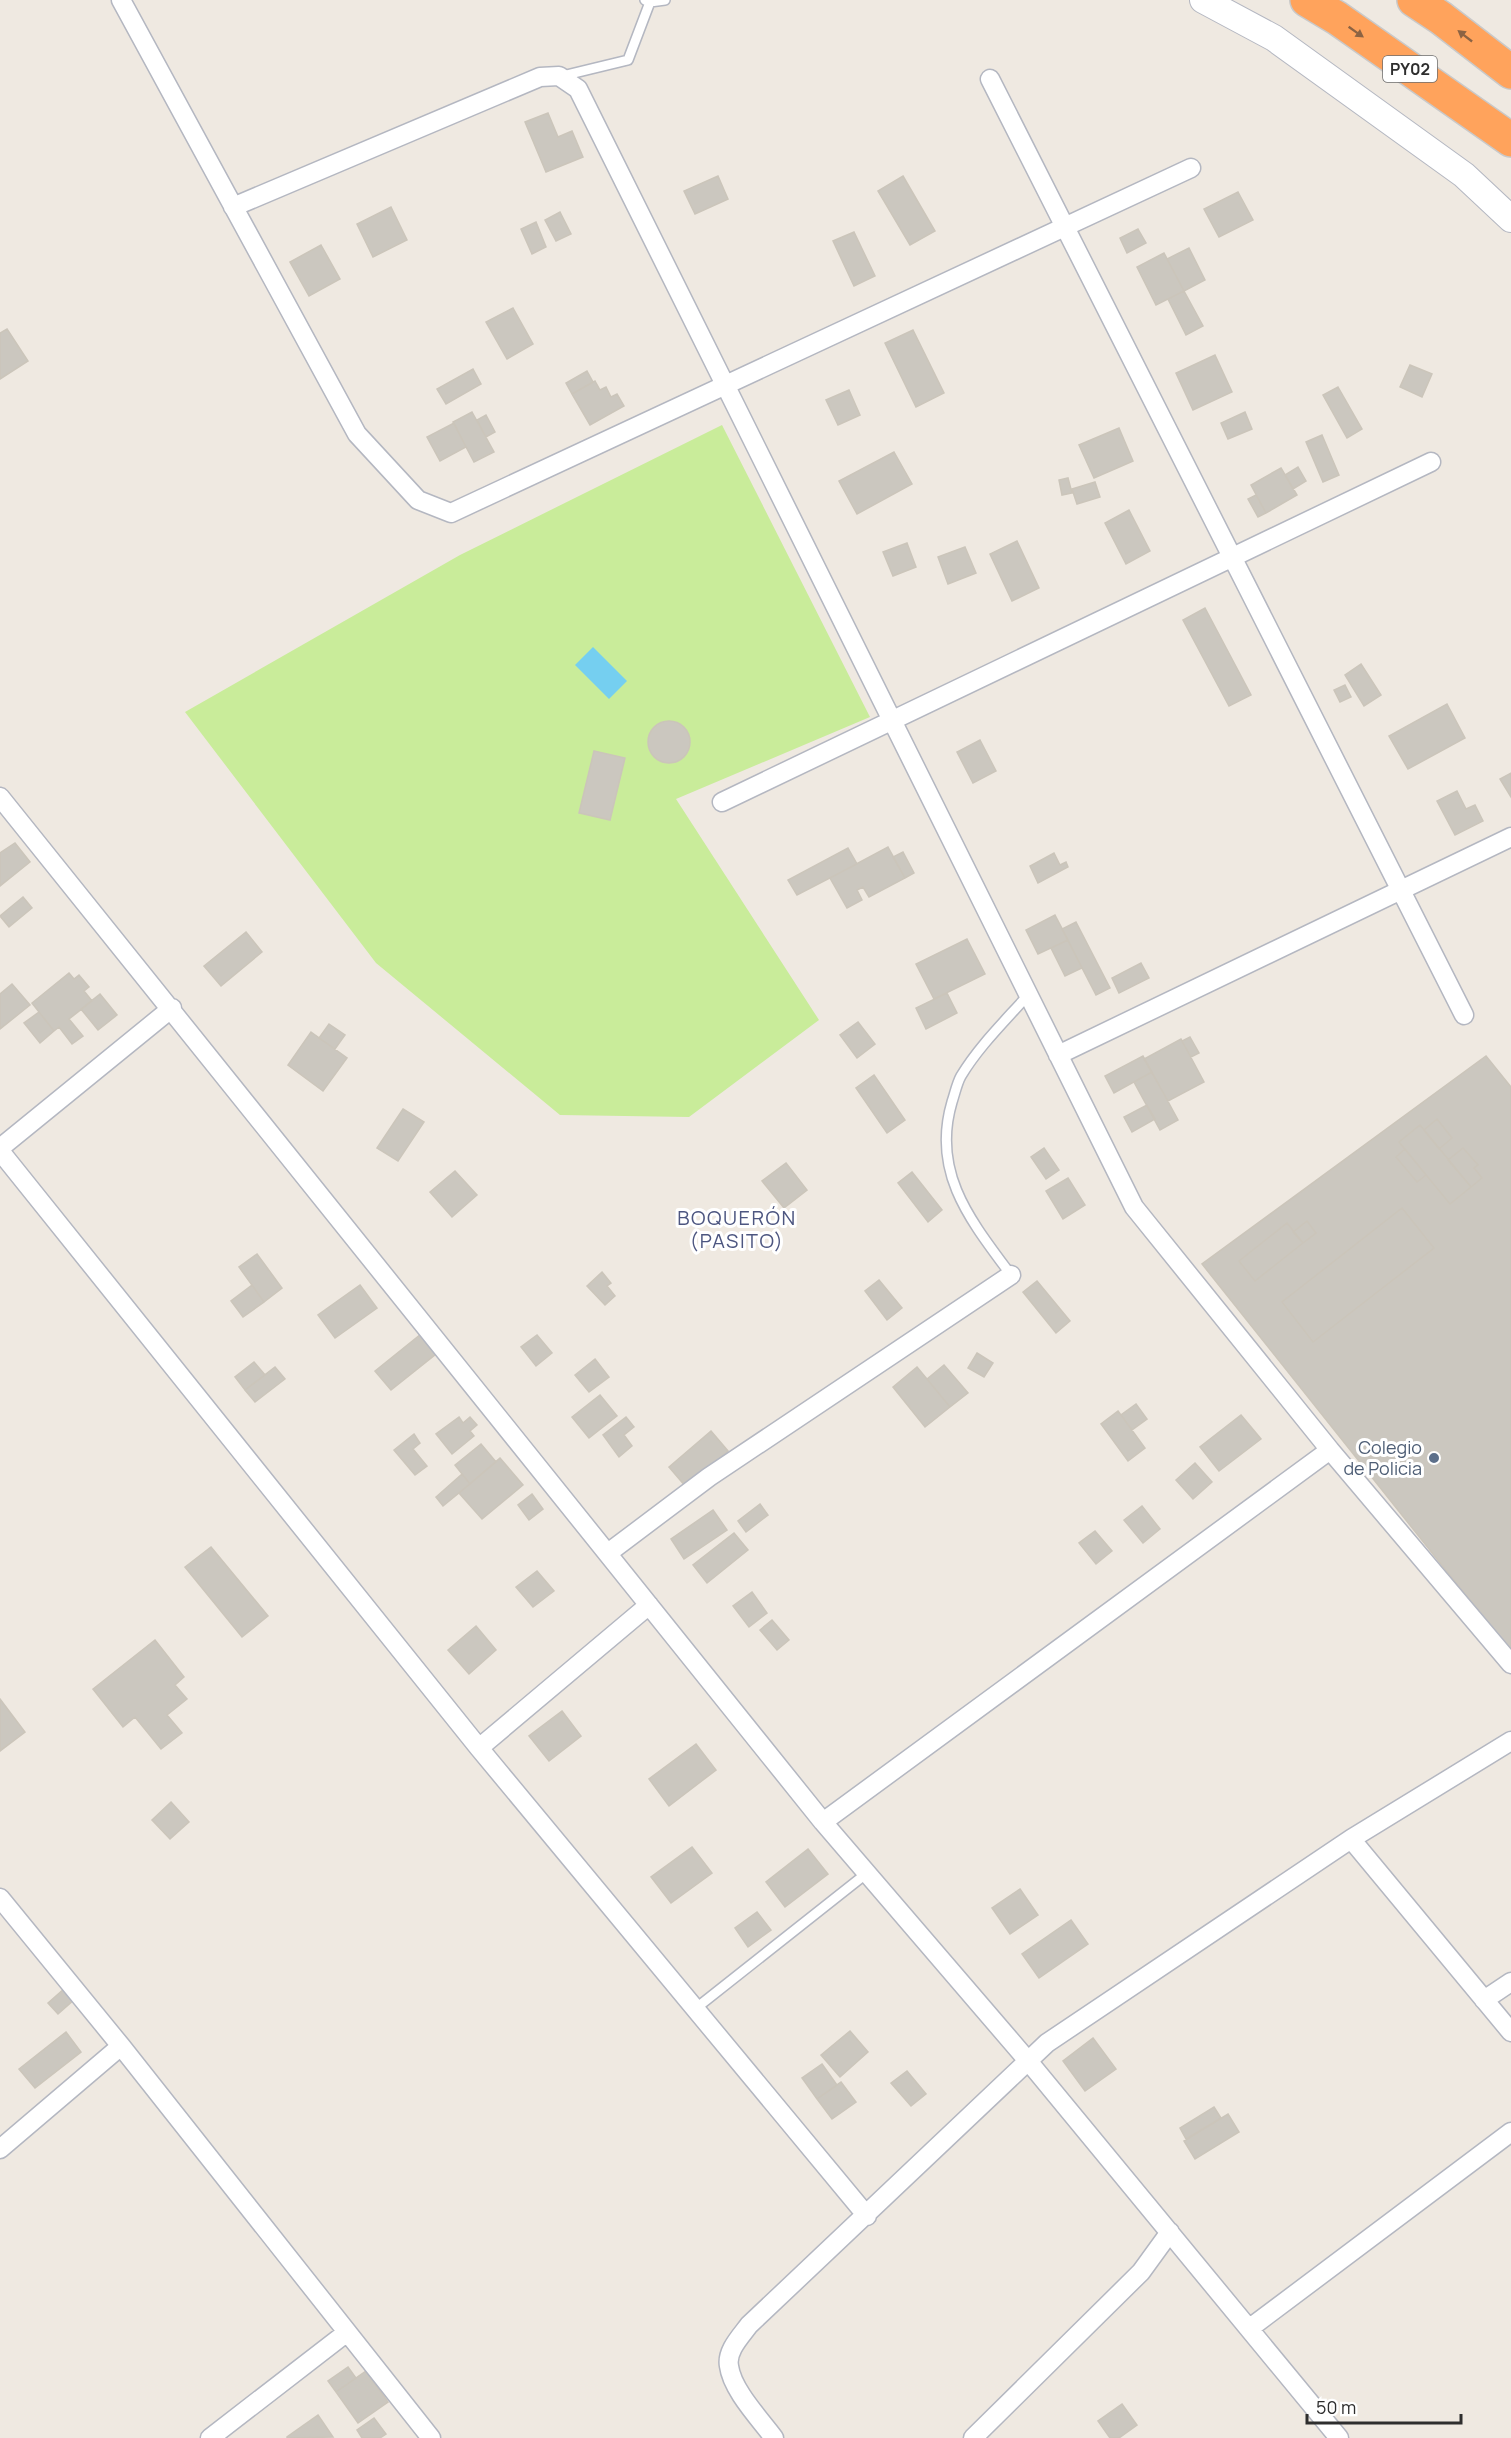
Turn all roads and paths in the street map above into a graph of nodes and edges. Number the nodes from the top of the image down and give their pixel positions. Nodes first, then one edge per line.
1 (122, 0) edge
2 (665, 0) edge
3 (1203, 0) edge
4 (1307, 0) edge
5 (1414, 0) edge
6 (647, 1) edge
7 (1511, 72) edge
8 (560, 76) junction
9 (990, 79) dead end
10 (1511, 140) edge
11 (1191, 168) dead end
12 (233, 207) junction
13 (1511, 219) edge
14 (1065, 227) junction
15 (726, 386) junction
16 (1431, 462) dead end
17 (1232, 557) junction
18 (892, 721) junction
19 (0, 797) edge
20 (722, 802) dead end
21 (1511, 837) edge
22 (1400, 889) junction
23 (1028, 995) junction
24 (172, 1008) junction
25 (1464, 1015) dead end
26 (1058, 1055) junction
27 (0, 1150) edge
28 (1011, 1275) joint
29 (1330, 1450) junction
30 (608, 1553) junction
31 (649, 1605) junction
32 (1511, 1664) edge
33 (1511, 1741) edge
34 (479, 1748) junction
35 (823, 1822) junction
36 (1351, 1839) junction
37 (867, 1873) junction
38 (0, 1899) edge
39 (1511, 1982) edge
40 (1484, 2000) junction
41 (695, 2009) junction
42 (1511, 2032) edge
43 (121, 2046) junction
44 (1029, 2062) junction
45 (1511, 2132) edge
46 (0, 2149) edge
47 (867, 2216) junction
48 (1170, 2232) junction
49 (1250, 2328) junction
50 (346, 2333) junction
51 (210, 2438) edge
52 (431, 2438) edge
53 (774, 2438) edge
54 (972, 2438) edge
55 (1339, 2438) edge

1 - 12 street
2 - 6 lane
3 - 13 street
4 -> 10 highway, PY02
7 -> 5 highway
6 - 8 lane
8 - 12 street
8 - 15 street
9 - 14 street
11 - 14 street
12 - 15 street
14 - 15 street
14 - 17 street
15 - 18 street
16 - 17 street
17 - 18 street
17 - 22 street
18 - 20 street
18 - 23 street
19 - 24 street
21 - 22 street
22 - 25 street
22 - 26 street
23 - 26 street
23 - 28 lane
24 - 27 street
24 - 30 street
26 - 29 street
27 - 34 street
28 - 30 street
29 - 32 street
29 - 35 street
30 - 31 street
31 - 34 street
31 - 35 street
33 - 36 street
34 - 41 street
35 - 37 street
36 - 40 street
36 - 44 street
37 - 41 lane
37 - 44 street
38 - 43 street
39 - 40 street
40 - 42 street
41 - 47 street
43 - 46 street
43 - 50 street
44 - 47 street
44 - 48 street
45 - 49 street
47 - 53 street
48 - 49 street
48 - 54 street
49 - 55 street
50 - 51 street
50 - 52 street

